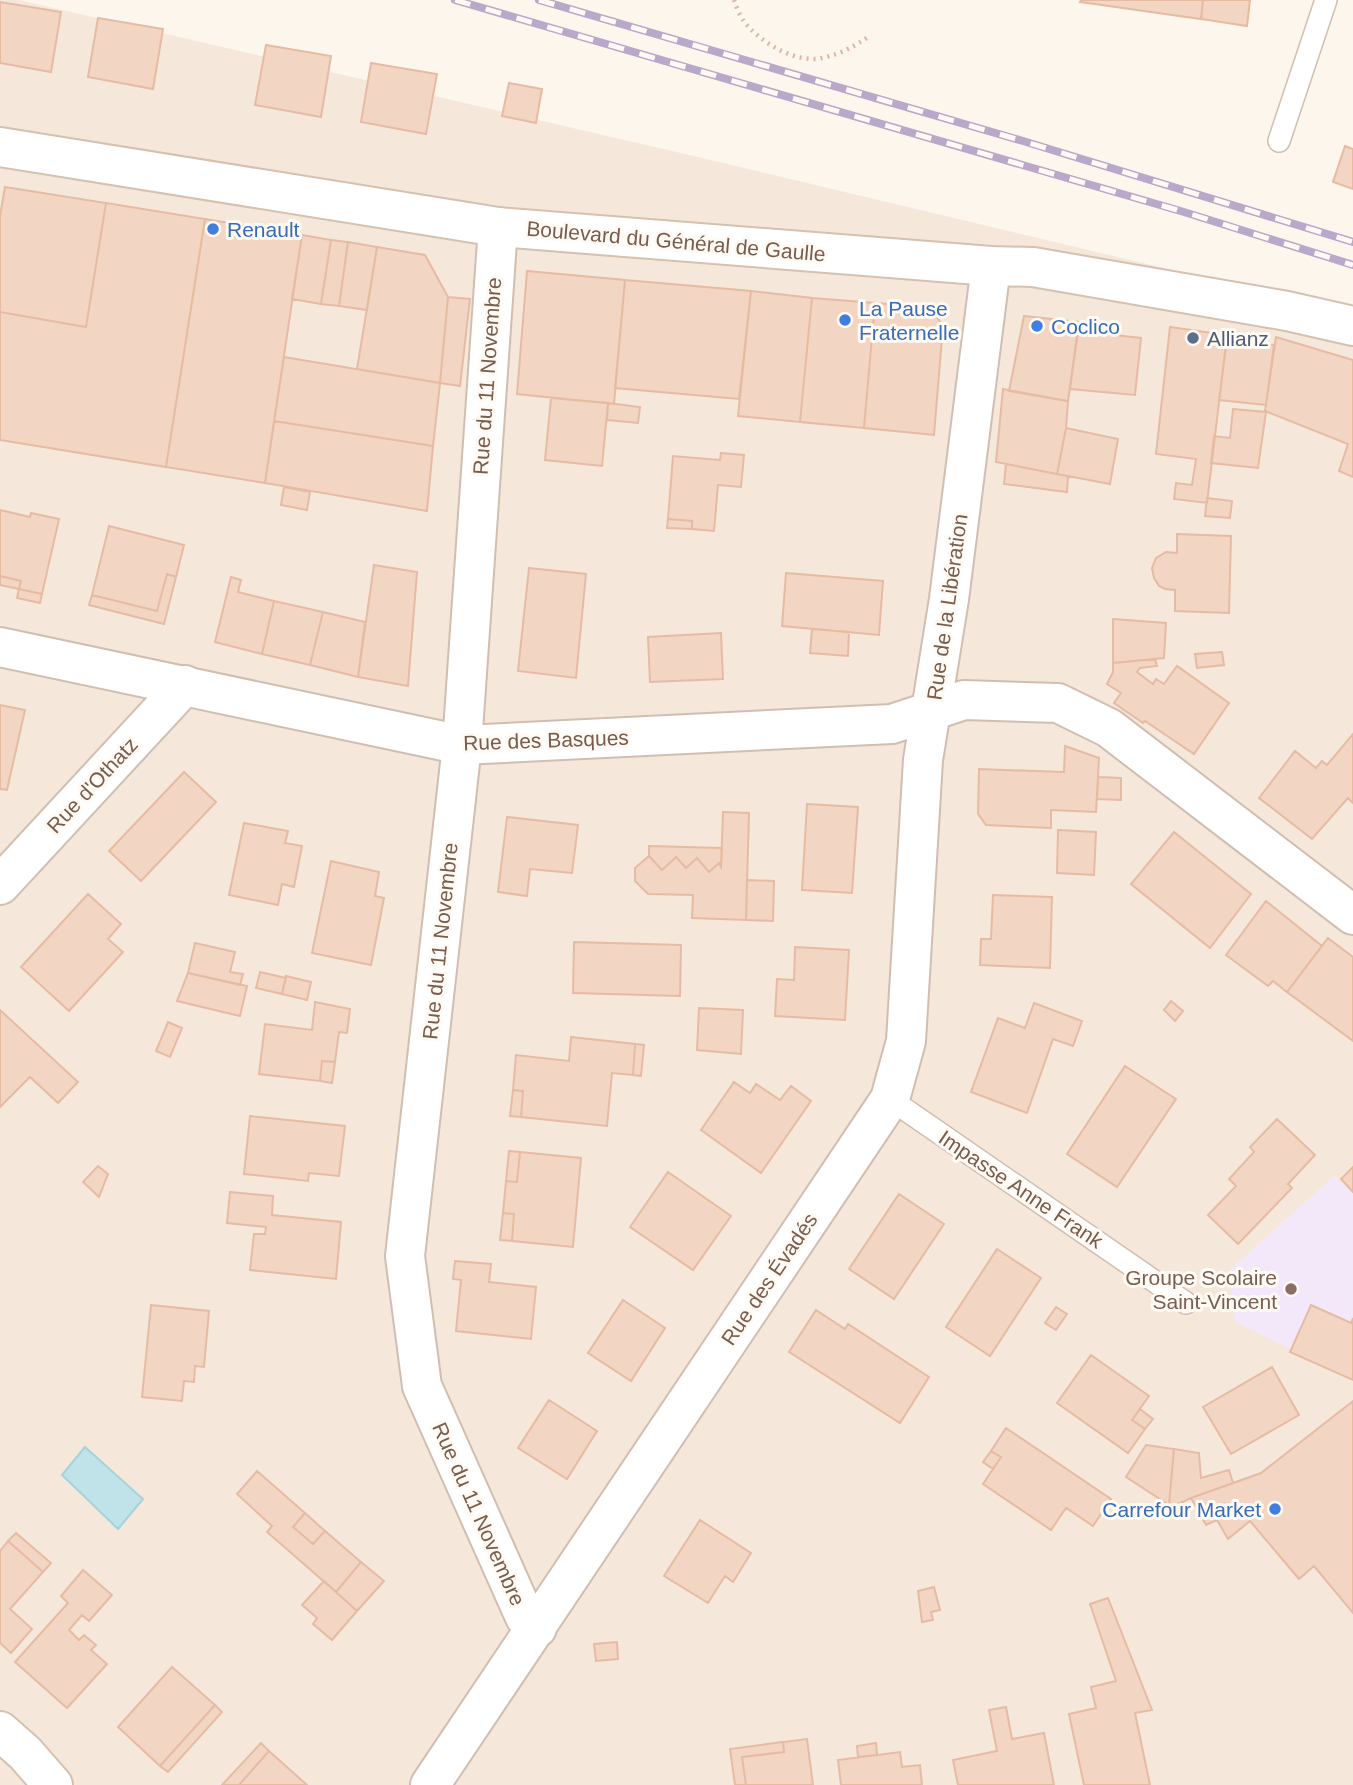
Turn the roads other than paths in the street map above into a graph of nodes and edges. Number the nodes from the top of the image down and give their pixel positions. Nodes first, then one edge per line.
1 (1326, 0) edge
2 (1279, 141) dead end
3 (0, 147) edge
4 (498, 227) junction
5 (991, 266) junction
6 (1353, 326) edge
7 (0, 647) edge
8 (185, 685) junction
9 (932, 711) junction
10 (462, 745) junction
11 (0, 885) edge
12 (1353, 915) edge
13 (890, 1099) junction
14 (1186, 1303) dead end
15 (537, 1628) junction
16 (0, 1731) edge
17 (53, 1785) edge
18 (430, 1785) edge

1 - 2 lane
3 - 4 street, Boulevard du Général de Gaulle
4 - 5 street, Boulevard du Général de Gaulle
4 - 10 street, Rue du 11 Novembre
5 - 6 street, Boulevard du Général de Gaulle
5 - 9 street, Rue de la Libération
7 - 8 street, Rue des Basques
8 - 10 street, Rue des Basques
8 - 11 street, Rue d'Othatz
9 - 10 street, Rue des Basques
9 - 12 street, Rue de la Libération
9 - 13 street, Rue des Évadés
10 - 15 street, Rue du 11 Novembre
13 - 14 lane, Impasse Anne Frank
13 - 15 street, Rue des Évadés
15 - 18 street, Rue des Évadés
16 - 17 street

